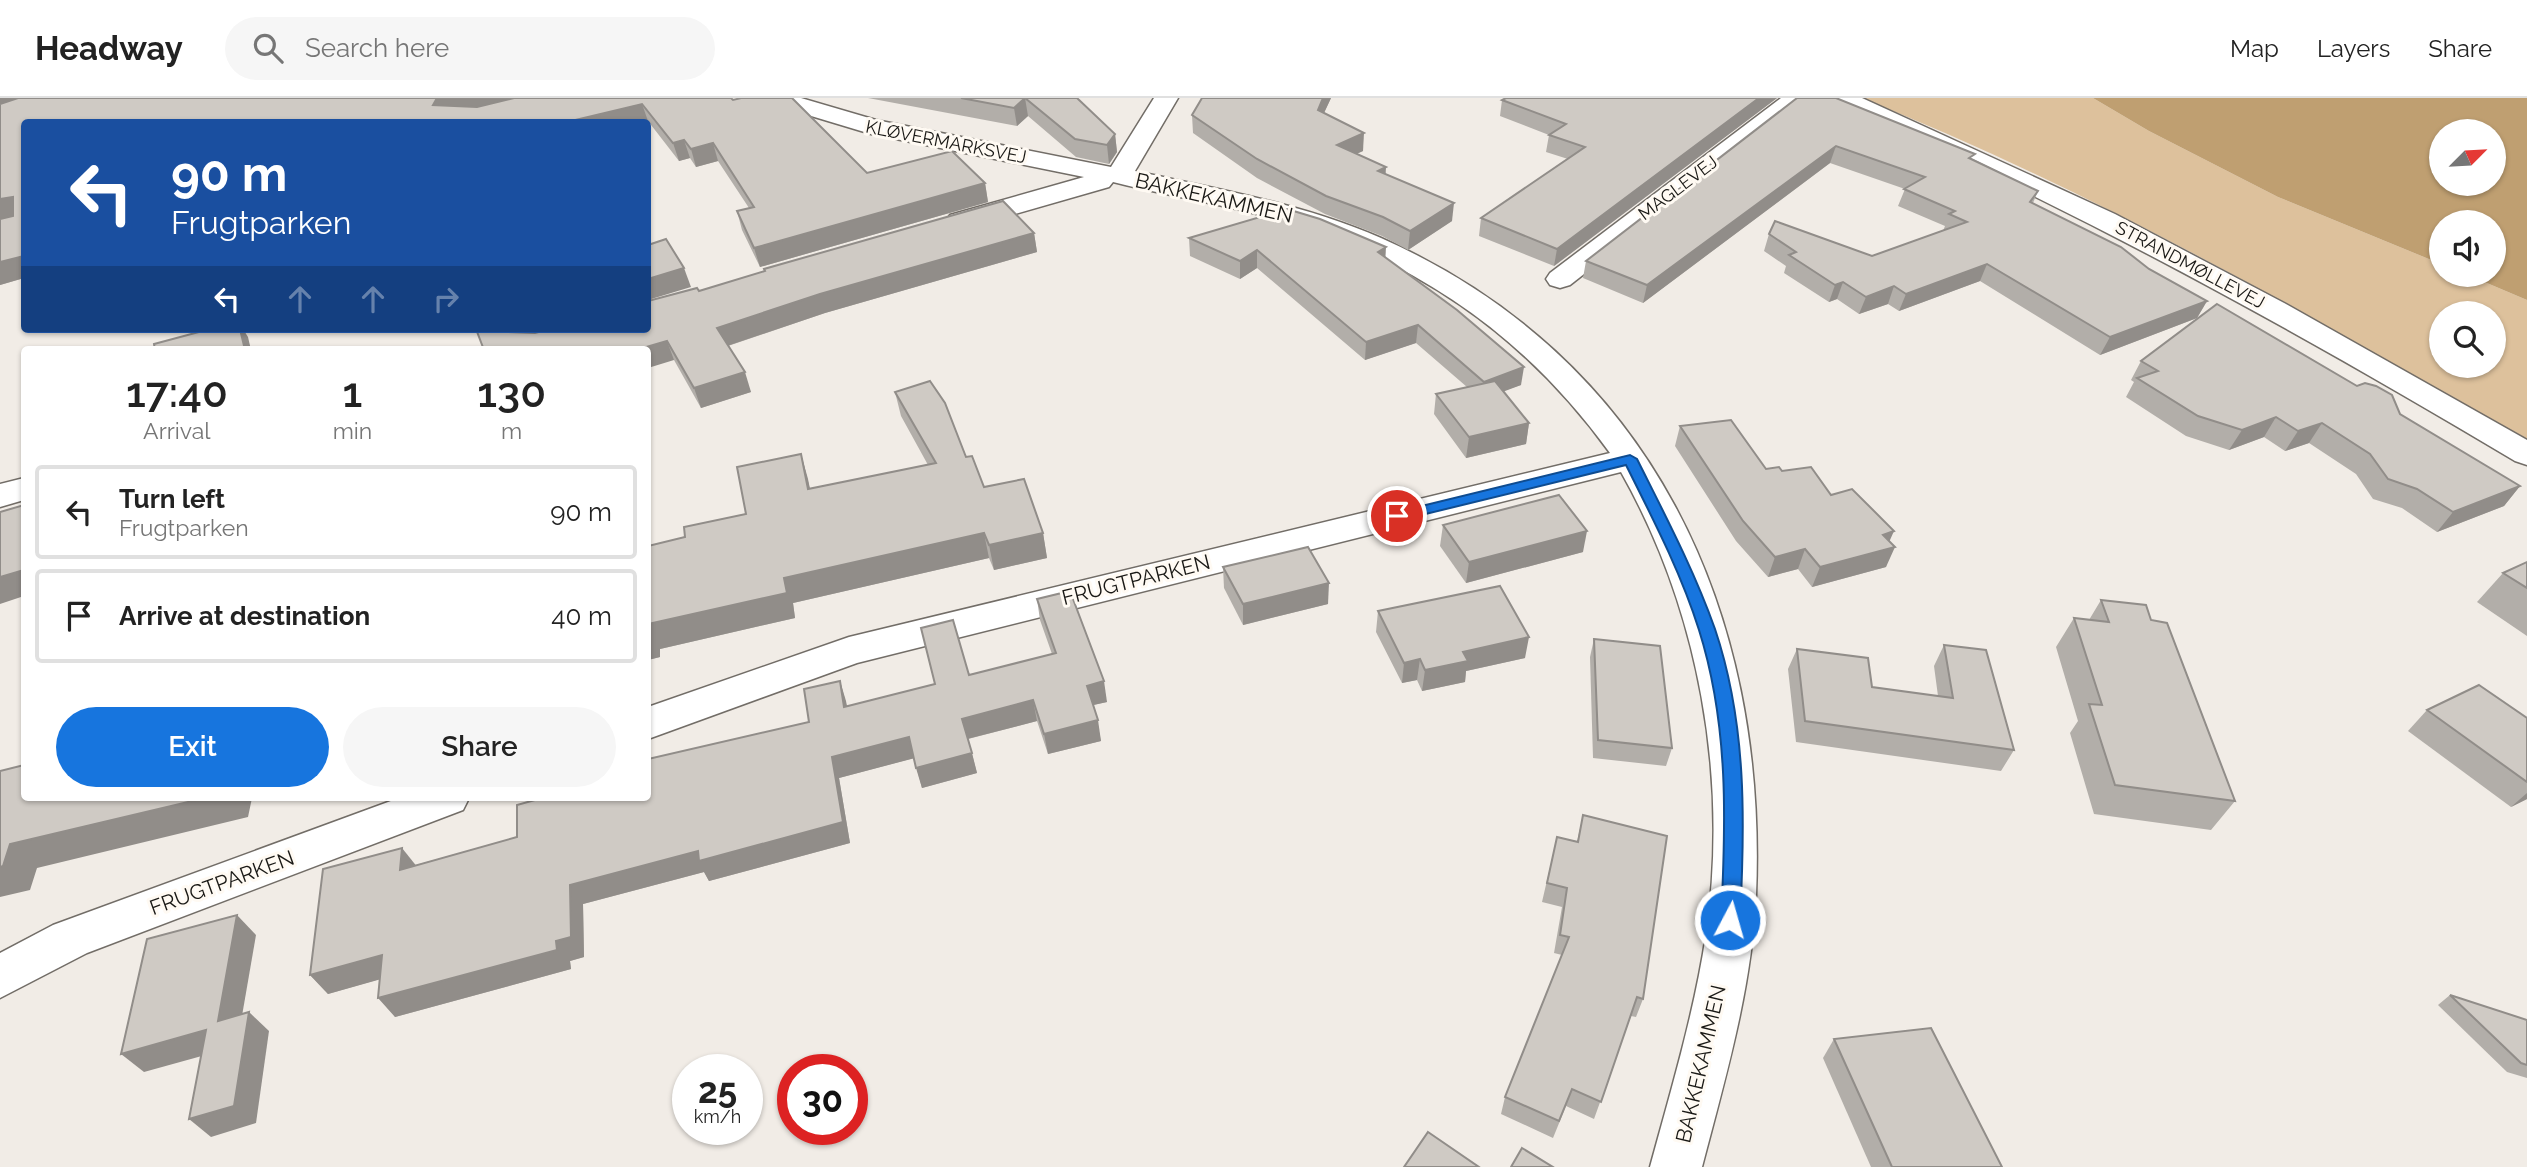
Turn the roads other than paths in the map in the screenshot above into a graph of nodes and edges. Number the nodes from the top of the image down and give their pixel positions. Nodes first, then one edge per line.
1 (776, 98) edge
2 (1166, 98) edge
3 (1796, 98) edge
4 (1842, 98) edge
5 (1112, 175) junction
6 (940, 227) edge
7 (1560, 279) dead end
8 (2527, 454) edge
9 (1630, 459) junction
10 (21, 490) edge
11 (0, 496) edge
12 (651, 722) edge
13 (440, 801) edge
14 (0, 977) edge
15 (1676, 1167) edge

1 - 5 street, KLØVERMARKSVEJ
2 - 5 street, BAKKEKAMMEN
3 - 7 street, MAGLEVEJ
4 - 8 street, STRANDMØLLEVEJ
5 - 6 street
5 - 9 street, BAKKEKAMMEN
9 - 12 street, FRUGTPARKEN
9 - 15 street, BAKKEKAMMEN
10 - 11 street
13 - 14 street, FRUGTPARKEN

